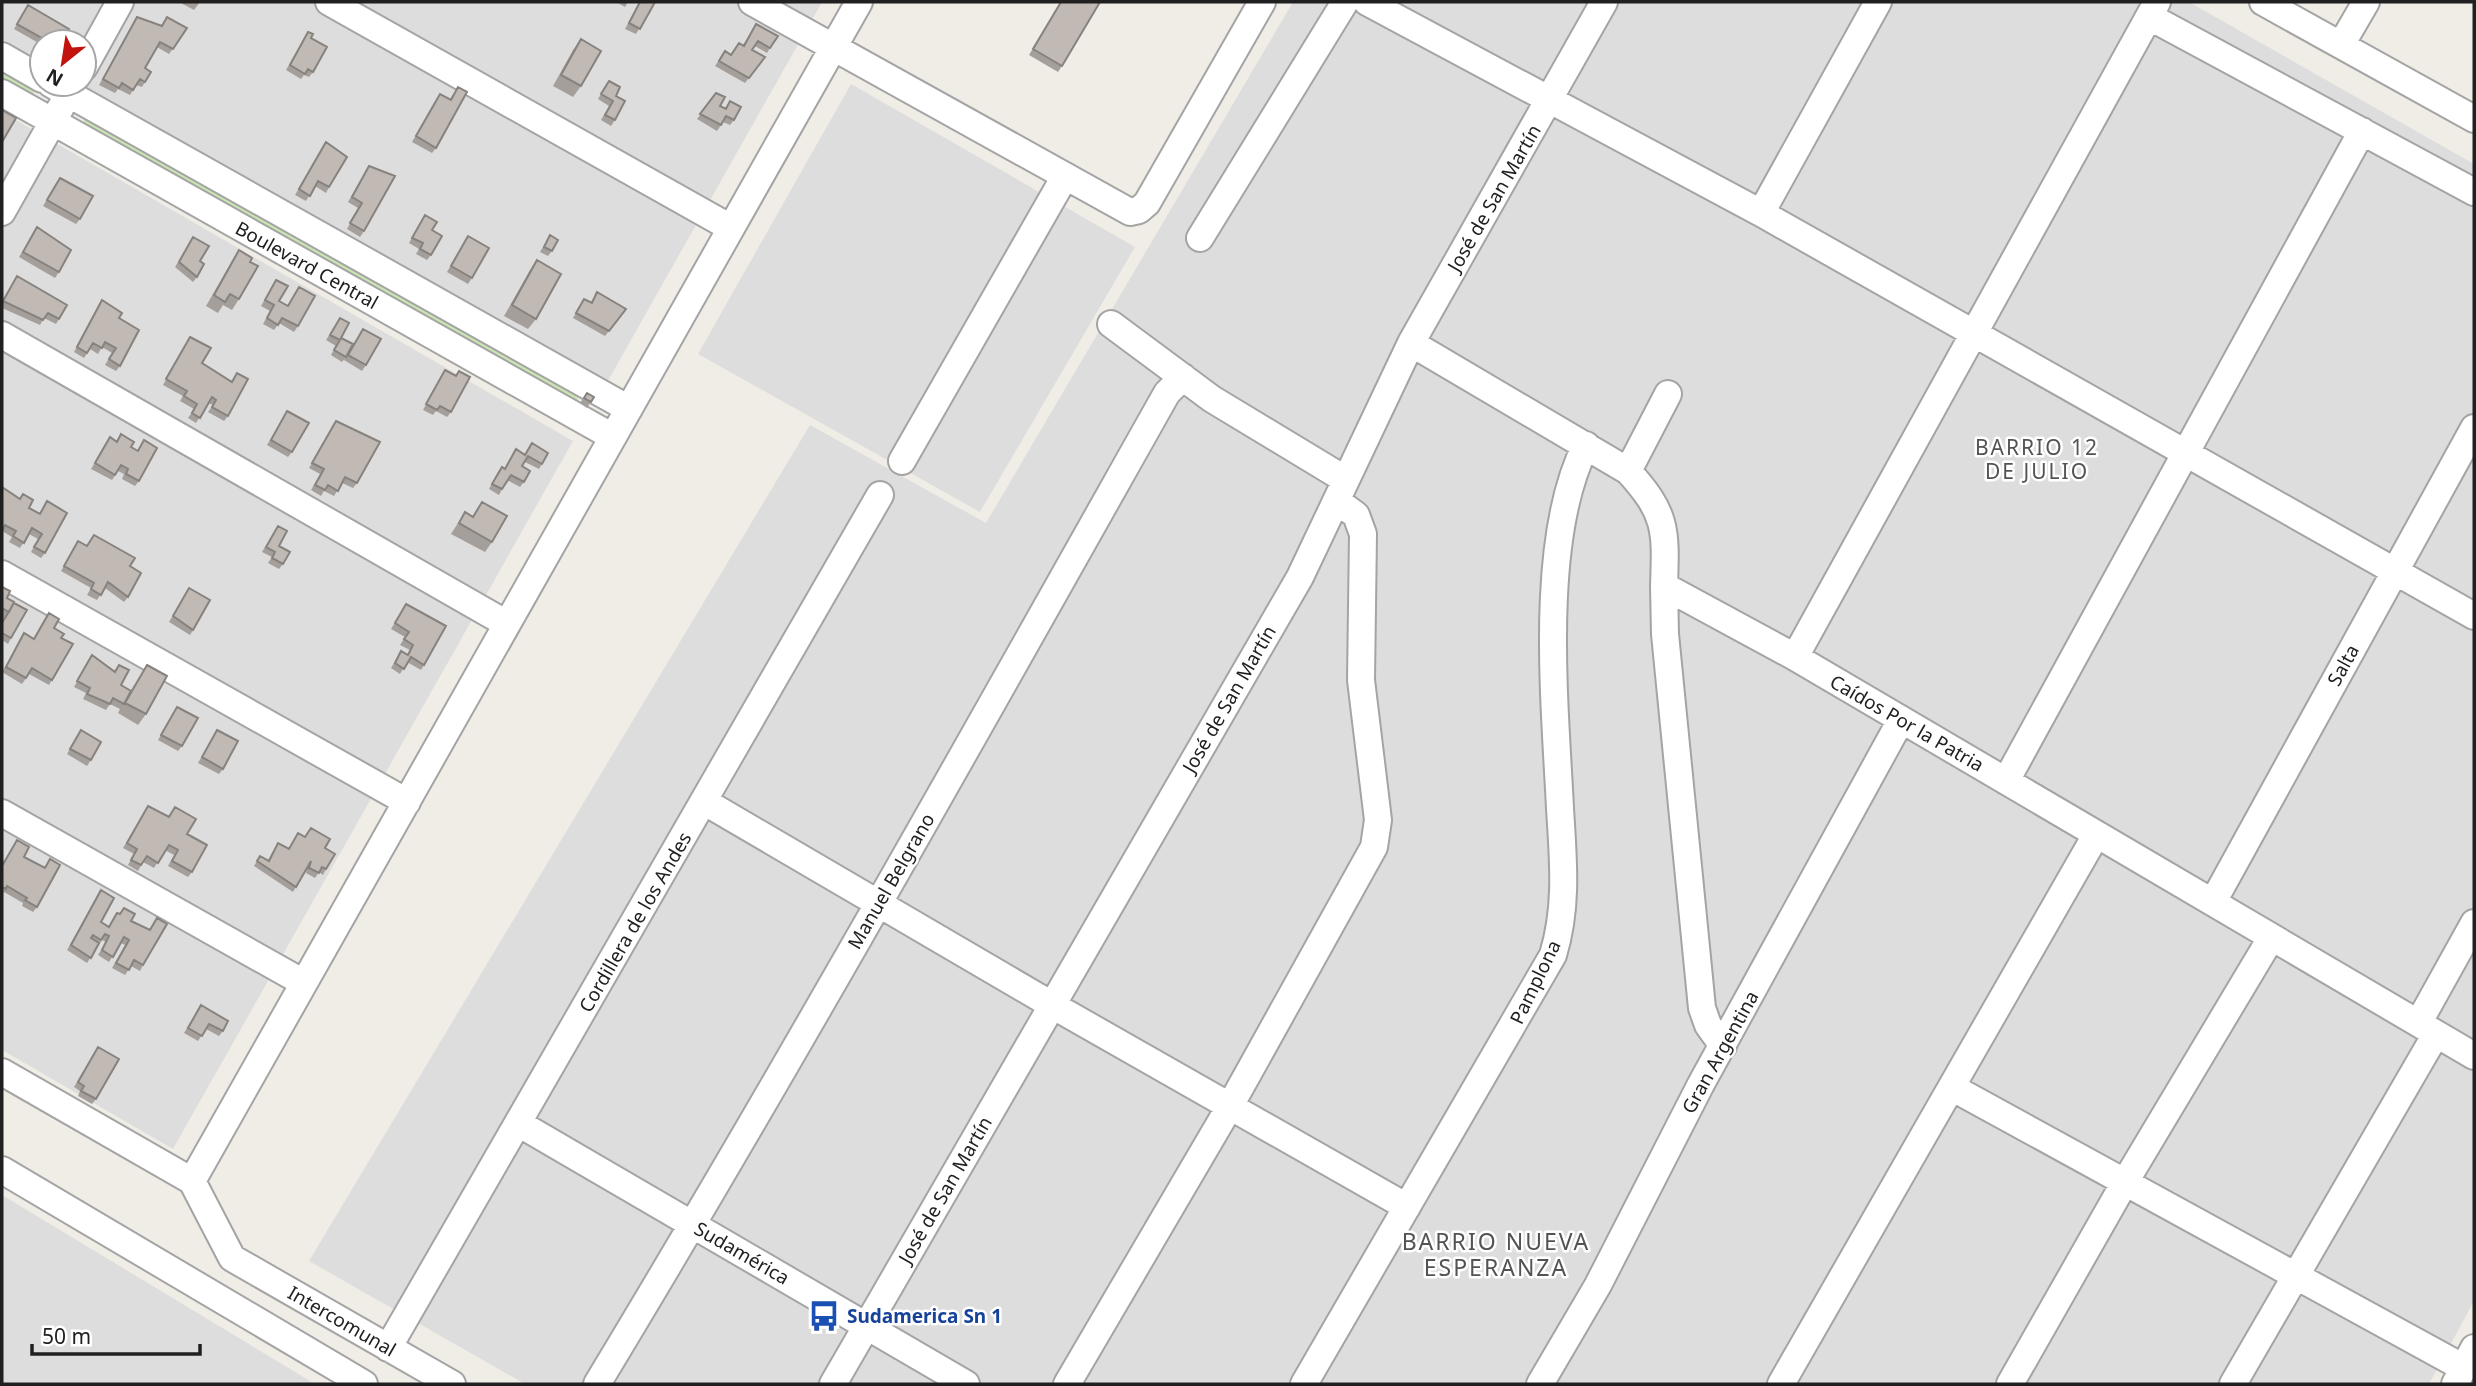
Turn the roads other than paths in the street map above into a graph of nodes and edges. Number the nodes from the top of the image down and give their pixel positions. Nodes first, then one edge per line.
1 (120, 2) edge
2 (329, 2) edge
3 (752, 2) edge
4 (859, 2) edge
5 (1262, 2) edge
6 (1345, 2) edge
7 (1367, 2) edge
8 (1604, 2) edge
9 (1878, 2) edge
10 (2263, 2) edge
11 (2366, 2) edge
12 (2154, 9) edge
13 (98, 41) edge
14 (2341, 45) junction
15 (834, 47) junction
16 (2, 56) edge
17 (28, 71) edge
18 (2, 93) edge
19 (61, 98) edge
20 (84, 98) edge
21 (1550, 100) junction
22 (2474, 119) edge
23 (53, 122) junction
24 (2362, 131) junction
25 (1064, 178) junction
26 (2474, 192) edge
27 (2, 212) edge
28 (1761, 213) junction
29 (731, 228) junction
30 (1200, 239) dead end
31 (1111, 324) dead end
32 (1976, 333) junction
33 (2, 335) edge
34 (1411, 343) junction
35 (1183, 377) junction
36 (1668, 394) dead end
37 (629, 409) junction
38 (2474, 428) edge
39 (613, 437) junction
40 (1586, 445) junction
41 (2186, 453) junction
42 (902, 461) dead end
43 (1628, 471) junction
44 (1341, 491) junction
45 (880, 495) dead end
46 (2395, 571) junction
47 (2, 575) edge
48 (1664, 586) junction
49 (2474, 616) edge
50 (507, 624) junction
51 (1795, 657) junction
52 (1901, 720) junction
53 (2006, 781) junction
54 (407, 802) junction
55 (705, 802) junction
56 (2, 813) edge
57 (2096, 835) junction
58 (2213, 902) junction
59 (879, 904) junction
60 (2474, 923) edge
61 (2271, 938) junction
62 (304, 983) junction
63 (1052, 1005) junction
64 (2427, 1028) junction
65 (1723, 1046) junction
66 (2474, 1056) edge
67 (2, 1072) edge
68 (1952, 1088) junction
69 (1230, 1106) junction
70 (518, 1123) junction
71 (2, 1170) edge
72 (192, 1181) junction
73 (2125, 1182) junction
74 (1407, 1207) junction
75 (693, 1224) junction
76 (2296, 1275) junction
77 (867, 1326) junction
78 (388, 1348) junction
79 (2464, 1367) edge
80 (364, 1384) edge
81 (452, 1384) edge
82 (597, 1384) edge
83 (833, 1384) edge
84 (966, 1384) edge
85 (1067, 1384) edge
86 (1304, 1384) edge
87 (1540, 1384) edge
88 (1781, 1384) edge
89 (2010, 1384) edge
90 (2233, 1384) edge

1 - 13 street
2 - 29 street
3 - 15 street
4 - 15 street
5 - 25 street
6 - 30 street
7 - 21 street
8 - 21 street, José de San Martín
9 - 28 street
10 - 14 street
11 - 14 street
12 - 24 street
12 - 32 street
14 - 22 street
15 - 25 street
15 - 29 street
16 - 17 street
18 - 23 street, Boulevard Central
19 - 23 street
20 - 37 street, Boulevard Central
21 - 28 street
21 - 34 street, José de San Martín
23 - 27 street
23 - 39 street, Boulevard Central
24 - 26 street
24 - 41 street
25 - 42 street
28 - 32 street
29 - 37 street
31 - 35 street
32 - 41 street
32 - 51 street
33 - 50 street
34 - 40 street
34 - 44 street, José de San Martín
35 - 44 street
35 - 59 street, Manuel Belgrano
36 - 43 street
37 - 39 street
38 - 46 street, Salta
39 - 50 street
40 - 43 street
40 - 74 street, Pamplona
41 - 46 street
41 - 53 street
43 - 48 street
44 - 63 street, José de San Martín
44 - 69 street
45 - 55 street, Cordillera de los Andes
46 - 49 street
46 - 58 street, Salta
47 - 54 street
48 - 51 street, Caídos Por la Patria
48 - 65 street
50 - 54 street
51 - 52 street, Caídos Por la Patria
52 - 53 street, Caídos Por la Patria
52 - 65 street, Gran Argentina
53 - 57 street, Caídos Por la Patria
54 - 62 street
55 - 59 street
55 - 70 street, Cordillera de los Andes
56 - 62 street
57 - 58 street, Caídos Por la Patria
57 - 68 street
58 - 61 street, Caídos Por la Patria
59 - 63 street
59 - 75 street, Manuel Belgrano
60 - 64 street
61 - 64 street, Caídos Por la Patria
61 - 73 street
62 - 72 street
63 - 69 street
63 - 77 street, José de San Martín
64 - 66 street, Caídos Por la Patria
64 - 76 street
65 - 87 street, Gran Argentina
67 - 72 street
68 - 73 street
68 - 88 street
69 - 74 street
69 - 85 street
70 - 75 street, Sudamérica
70 - 78 street, Cordillera de los Andes
71 - 80 street
72 - 78 street, Intercomunal
73 - 76 street
73 - 89 street
74 - 86 street, Pamplona
75 - 77 street, Sudamérica
75 - 82 street, Manuel Belgrano
76 - 79 street
76 - 90 street
77 - 83 street, José de San Martín
77 - 84 street, Sudamérica
78 - 81 street, Intercomunal

